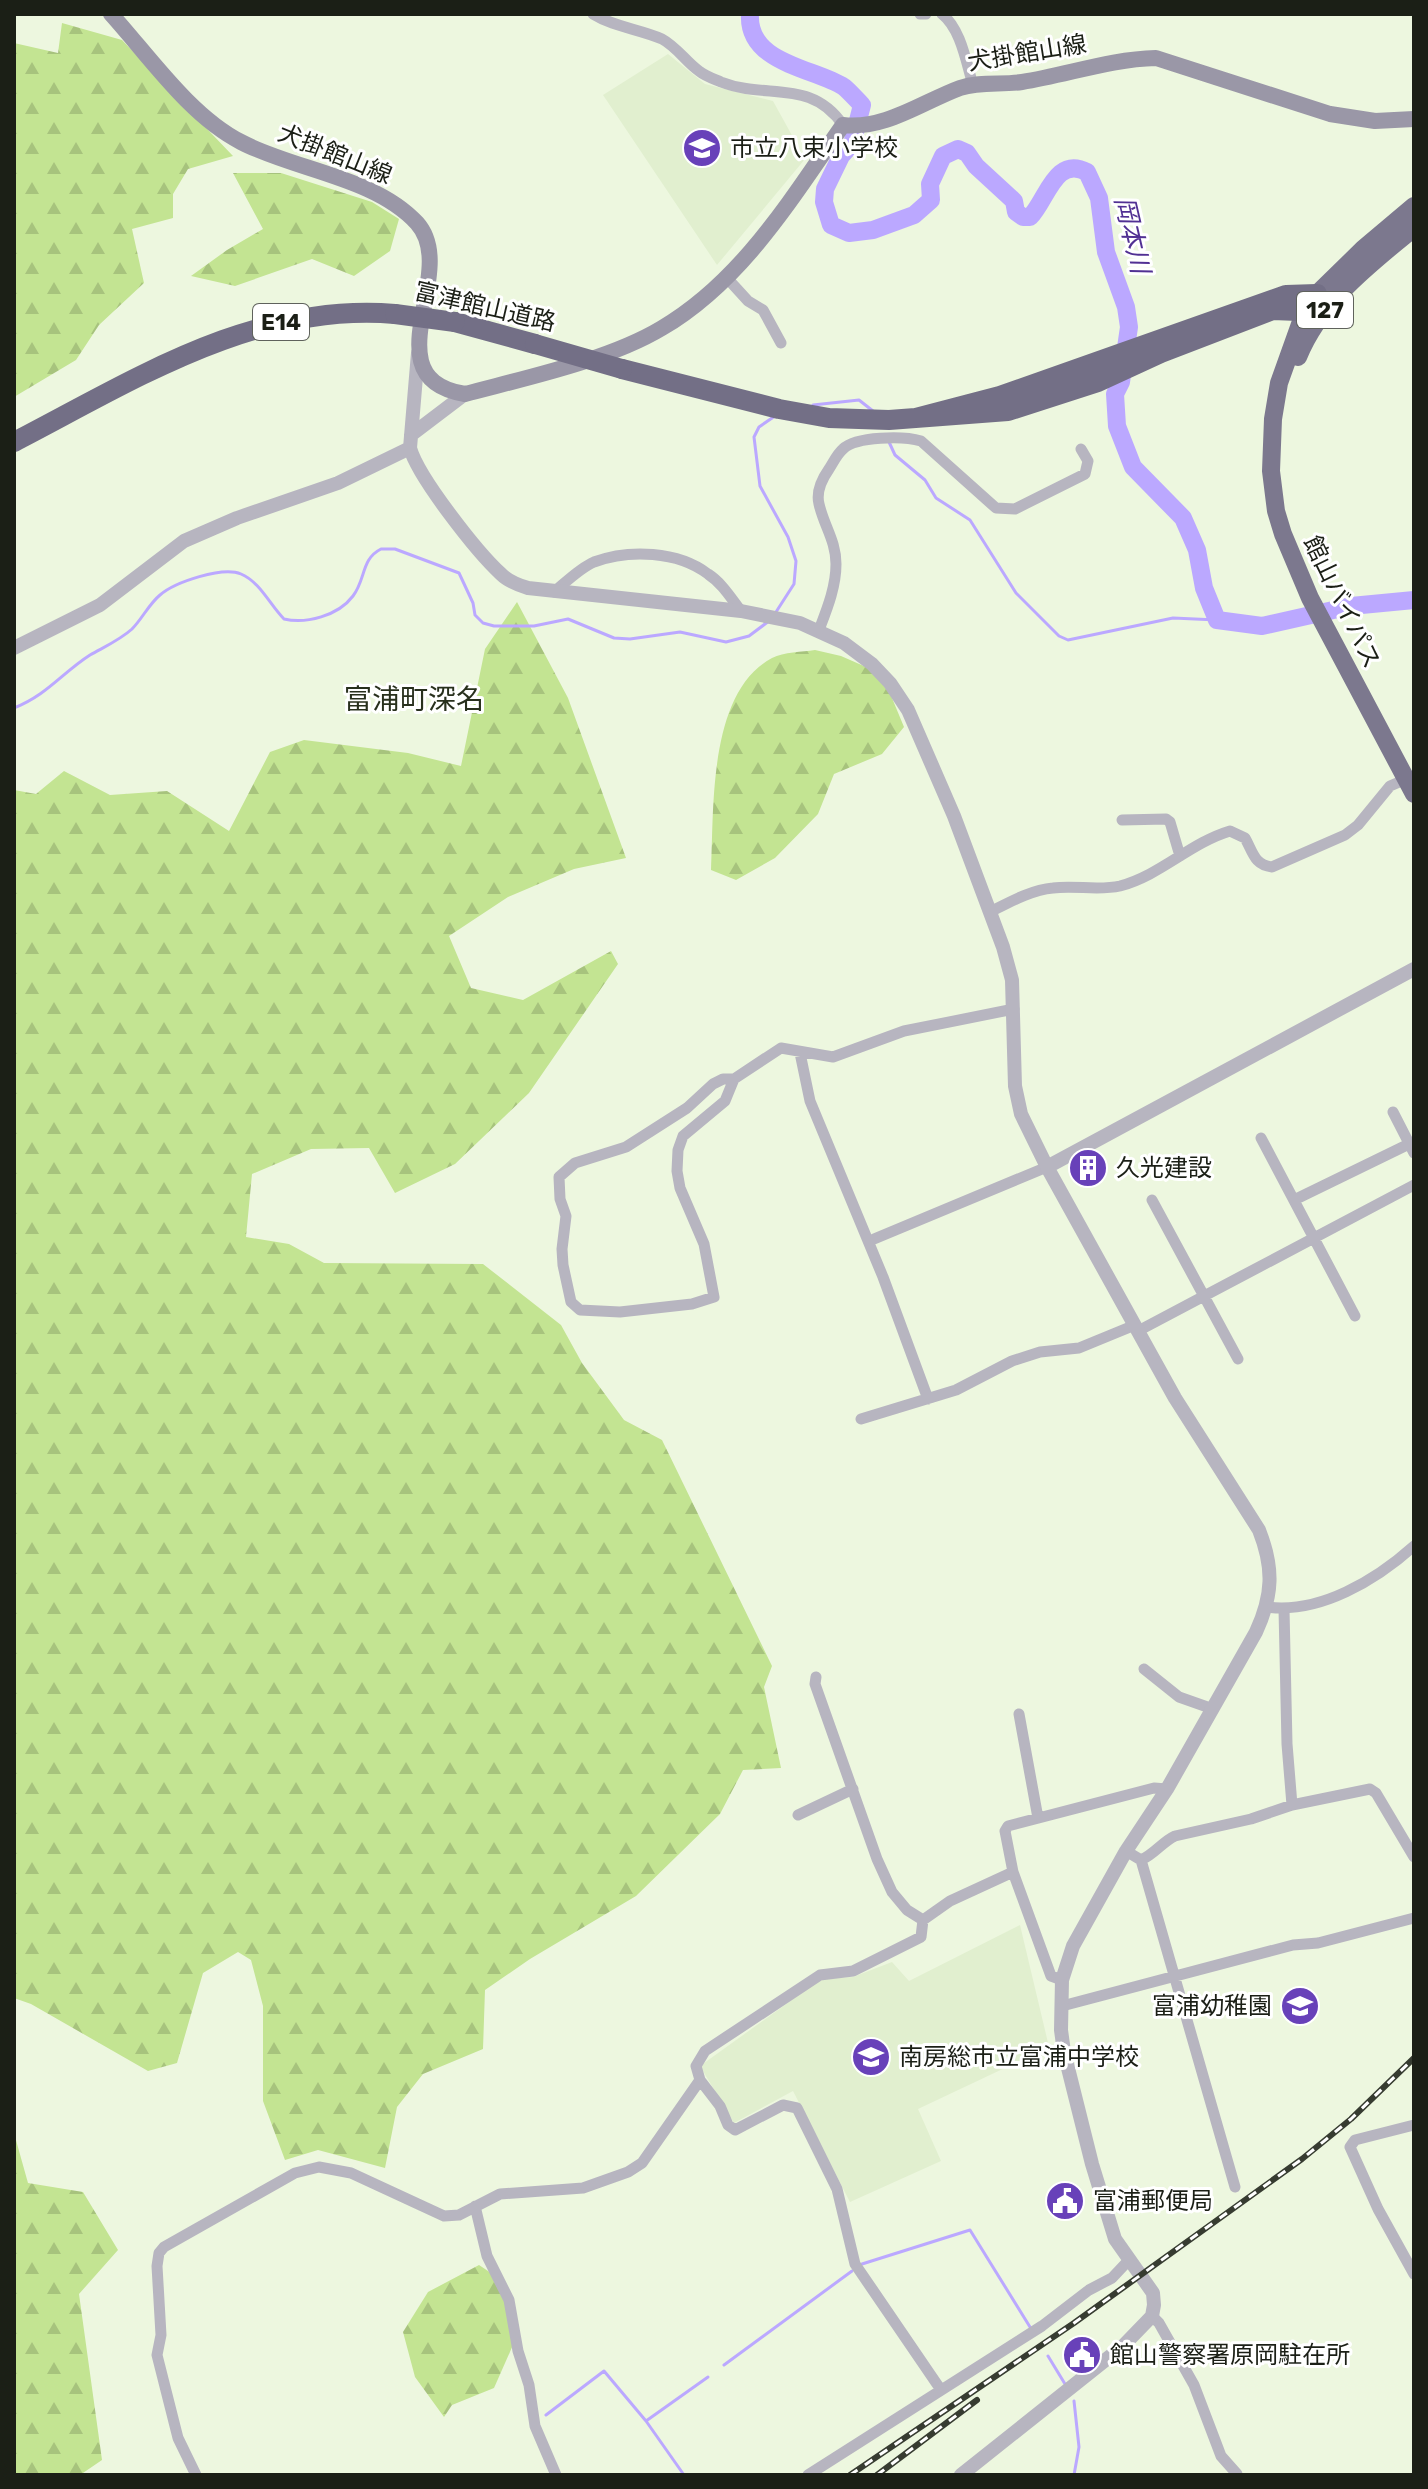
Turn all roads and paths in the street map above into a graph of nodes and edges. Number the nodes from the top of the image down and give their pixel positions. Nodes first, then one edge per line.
1 (111, 14) edge
2 (593, 14) edge
3 (942, 14) edge
4 (973, 85) junction
5 (1414, 119) edge
6 (846, 125) junction
7 (1414, 206) edge
8 (1414, 228) edge
9 (727, 278) junction
10 (1315, 306) junction
11 (781, 343) dead end
12 (418, 353) junction
13 (465, 394) junction
14 (912, 428) junction
15 (410, 441) junction
16 (14, 442) edge
17 (1081, 449) dead end
18 (554, 592) junction
19 (741, 611) junction
20 (819, 630) junction
21 (14, 648) edge
22 (1411, 782) edge
23 (1122, 820) dead end
24 (1180, 856) junction
25 (990, 912) junction
26 (1414, 969) edge
27 (1014, 1009) junction
28 (800, 1053) junction
29 (734, 1079) junction
30 (1393, 1112) dead end
31 (1261, 1138) dead end
32 (1412, 1149) edge
33 (1047, 1167) junction
34 (1414, 1185) edge
35 (1152, 1200) dead end
36 (1294, 1200) junction
37 (1314, 1237) junction
38 (874, 1239) dead end
39 (1204, 1296) junction
40 (1355, 1316) dead end
41 (1136, 1328) junction
42 (1238, 1359) dead end
43 (928, 1399) junction
44 (861, 1419) dead end
45 (1414, 1546) edge
46 (1267, 1607) junction
47 (1284, 1609) junction
48 (1144, 1669) dead end
49 (816, 1677) dead end
50 (1213, 1709) junction
51 (1019, 1714) dead end
52 (853, 1789) junction
53 (1167, 1789) junction
54 (1292, 1805) junction
55 (798, 1815) dead end
56 (1038, 1818) junction
57 (1126, 1851) junction
58 (1414, 1857) edge
59 (1141, 1860) junction
60 (1013, 1872) junction
61 (1414, 1918) edge
62 (923, 1920) junction
63 (1174, 1976) junction
64 (1062, 1980) junction
65 (1062, 2006) junction
66 (700, 2080) junction
67 (1414, 2125) edge
68 (1235, 2187) dead end
69 (475, 2206) junction
70 (1128, 2261) junction
71 (1414, 2274) edge
72 (1152, 2316) junction
73 (941, 2390) junction
74 (1237, 2474) edge
75 (196, 2475) edge
76 (556, 2475) edge
77 (808, 2475) edge
78 (961, 2475) edge

1 - 12 main road, 犬掛館山線
2 - 6 street
3 - 4 street
4 - 5 main road, 犬掛館山線
4 - 6 main road, 犬掛館山線
6 - 9 main road
7 - 10 highway, 館山バイパス / 127
8 - 10 highway, 館山バイパス / 127
9 - 11 street
9 - 13 main road
10 - 14 highway, 富津館山道路
10 - 22 highway, 館山バイパス / 127
12 - 13 main road
12 - 15 street
13 - 15 street
14 - 16 highway, 富津館山道路 / E14, bridge
14 - 17 street
14 - 20 street
15 - 18 street
15 - 21 street
18 - 19 street
18 - 19 street
19 - 20 street
20 - 25 street
22 - 24 street
23 - 24 street
24 - 25 street
25 - 27 street
26 - 33 street
27 - 28 street
27 - 33 street
28 - 29 street
28 - 43 street
29 - 29 street
30 - 32 street
31 - 36 street
32 - 36 street
33 - 38 street
33 - 41 street
34 - 37 street
35 - 39 street
36 - 37 street
37 - 39 street
37 - 40 street
39 - 41 street
39 - 42 street
41 - 43 street
41 - 46 street
43 - 44 street
45 - 47 street
46 - 47 street
46 - 50 street
47 - 54 street
48 - 50 street
49 - 52 street
50 - 53 street
51 - 56 street
52 - 55 street
52 - 62 street
53 - 56 street
53 - 57 street
54 - 58 street
54 - 59 street
56 - 60 street
57 - 59 street
57 - 64 street
59 - 63 street
60 - 62 street
60 - 64 street
61 - 63 street
62 - 66 street
63 - 65 street
63 - 68 street
64 - 65 street
65 - 70 street
66 - 69 street
66 - 73 street
67 - 71 street
69 - 75 street
69 - 76 street
70 - 72 street
70 - 73 street
72 - 74 street
72 - 78 street
73 - 77 street

